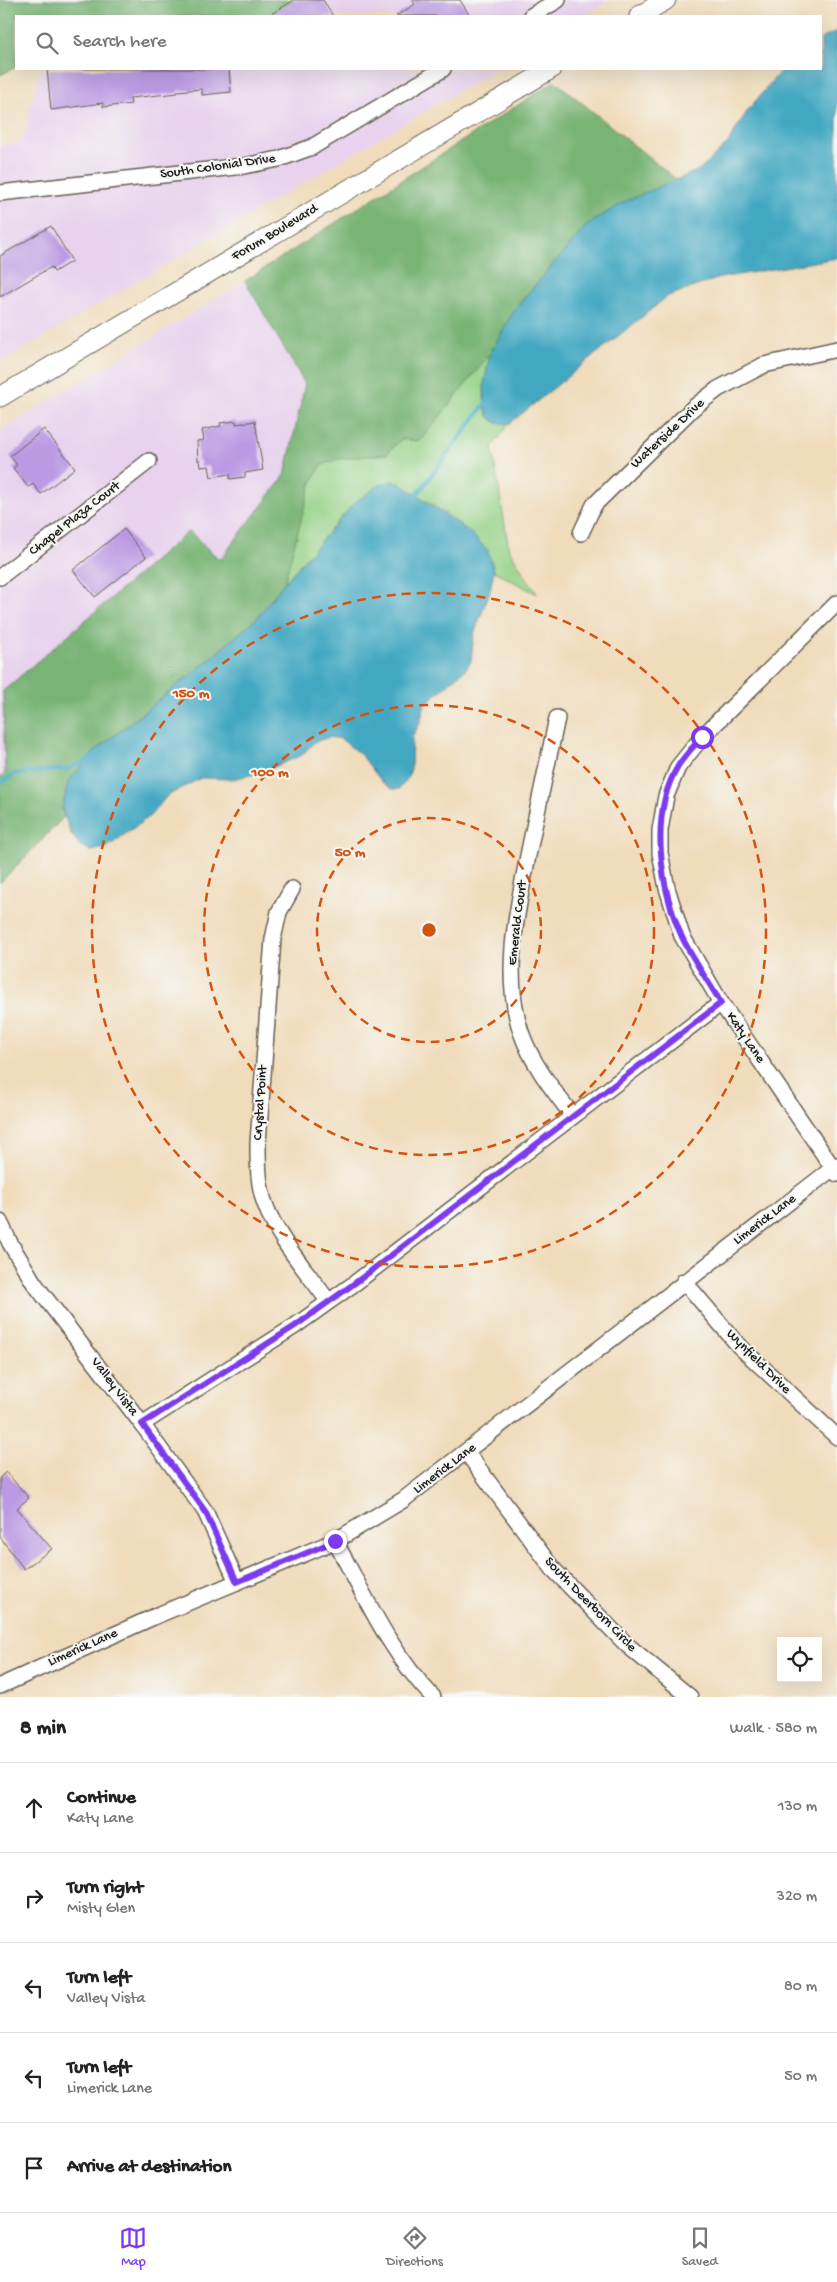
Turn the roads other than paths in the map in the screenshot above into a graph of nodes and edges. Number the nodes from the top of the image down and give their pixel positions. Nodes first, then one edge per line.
1 (558, 0) edge
2 (666, 0) edge
3 (533, 15) edge
4 (641, 15) edge
5 (441, 70) edge
6 (549, 70) edge
7 (0, 193) edge
8 (837, 349) edge
9 (0, 397) edge
10 (149, 461) dead end
11 (581, 533) dead end
12 (0, 577) edge
13 (836, 607) edge
14 (557, 718) dead end
15 (292, 889) dead end
16 (721, 1003) junction
17 (573, 1116) junction
18 (836, 1169) edge
19 (0, 1222) edge
20 (684, 1281) junction
21 (328, 1301) junction
22 (142, 1424) junction
23 (837, 1437) edge
24 (467, 1453) junction
25 (335, 1541) junction
26 (237, 1582) junction
27 (0, 1686) edge
28 (434, 1697) edge
29 (690, 1697) edge

1 - 3 street
2 - 4 street
5 - 7 street, South Colonial Drive
6 - 9 street, Forum Boulevard
8 - 11 street, Waterside Drive
10 - 12 street, Chapel Plaza Court
13 - 16 street, Katy Lane
14 - 17 street, Emerald Court
15 - 21 street, Crystal Point
16 - 17 street
16 - 18 street, Katy Lane
17 - 21 street
18 - 20 street, Limerick Lane
19 - 22 street, Valley Vista
20 - 23 street, Wynfield Drive
20 - 24 street, Limerick Lane
21 - 22 street
22 - 26 street, Valley Vista
24 - 25 street, Limerick Lane
24 - 29 street, South Deerborn Circle
25 - 26 street, Limerick Lane
25 - 28 street
26 - 27 street, Limerick Lane

